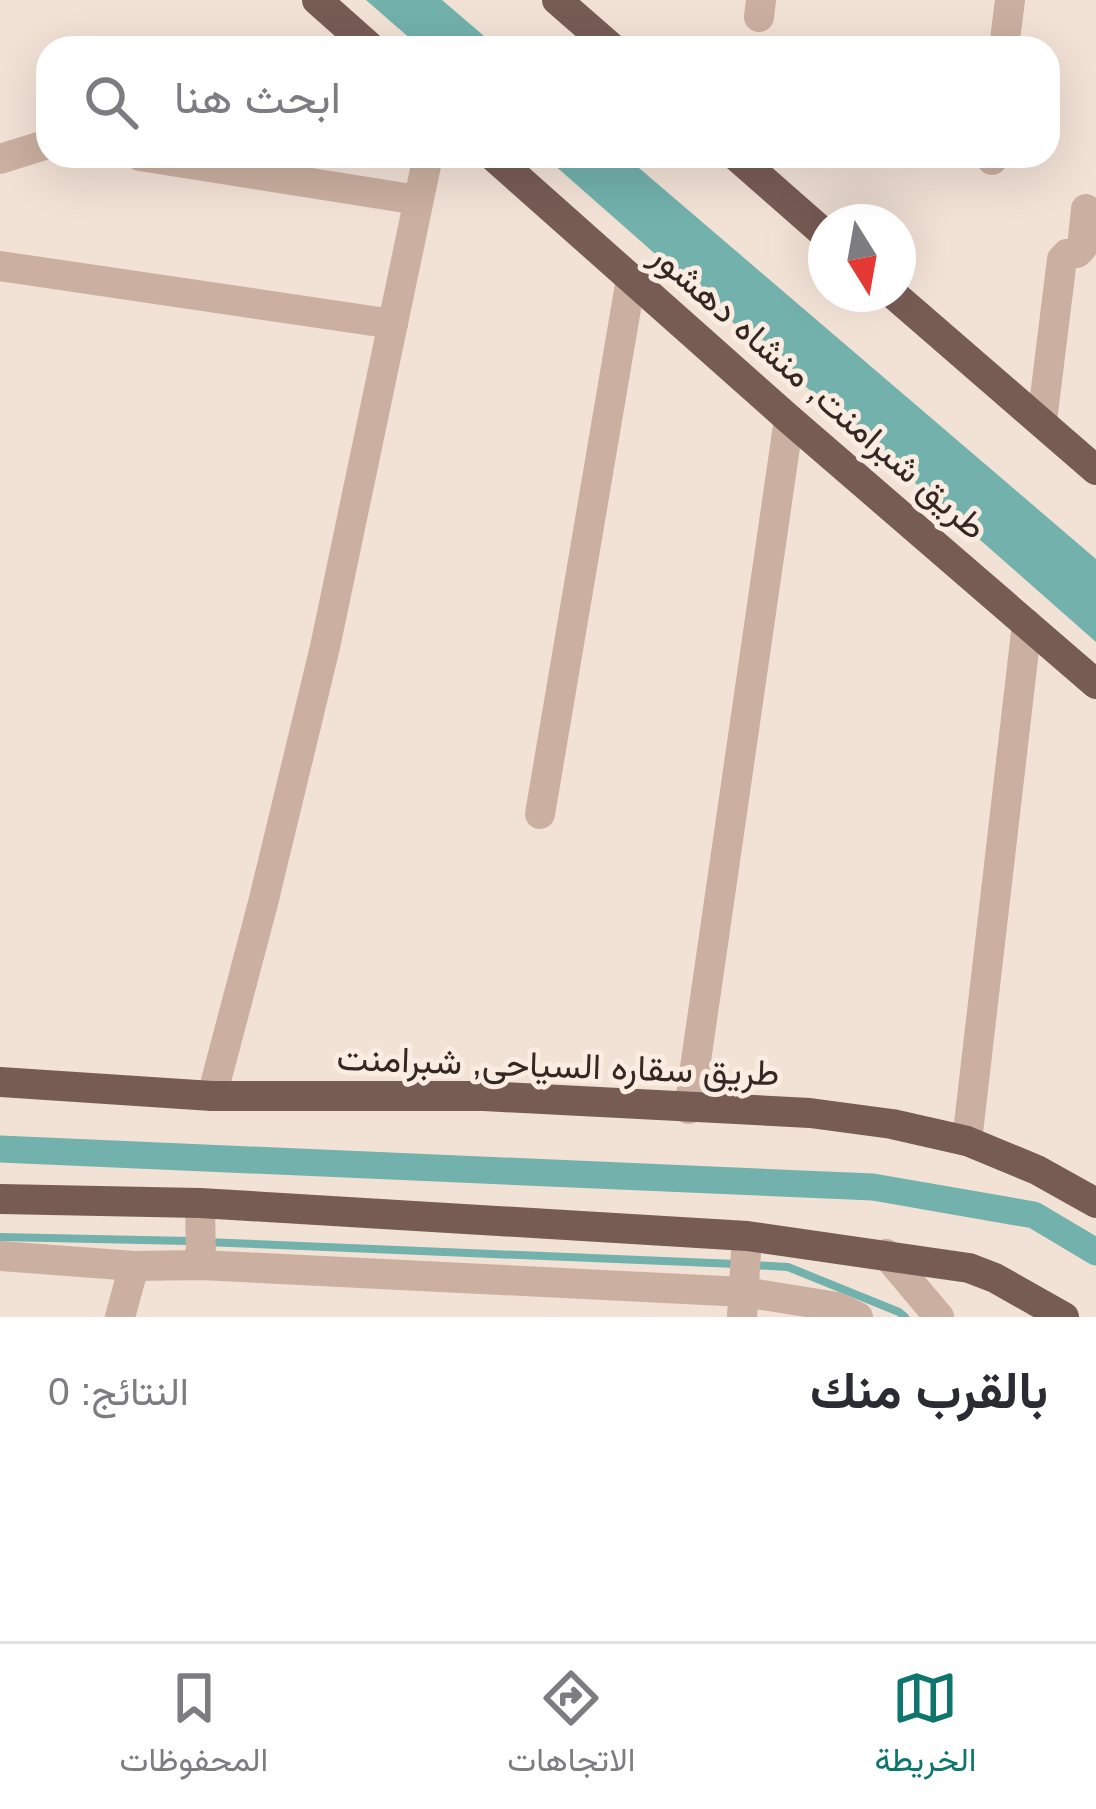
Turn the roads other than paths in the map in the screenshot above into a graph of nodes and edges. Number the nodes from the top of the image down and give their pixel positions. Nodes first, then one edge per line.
1 (317, 0) edge
2 (557, 0) edge
3 (1010, 0) edge
4 (358, 36) edge
5 (598, 36) edge
6 (1006, 36) edge
7 (36, 147) edge
8 (0, 159) edge
9 (216, 168) edge
10 (425, 168) edge
11 (506, 168) edge
12 (750, 168) edge
13 (418, 200) junction
14 (1086, 209) dead end
15 (808, 220) edge
16 (0, 266) edge
17 (631, 279) junction
18 (913, 312) edge
19 (392, 324) junction
20 (789, 419) junction
21 (1042, 421) junction
22 (1096, 470) edge
23 (1027, 624) junction
24 (1096, 684) edge
25 (540, 814) dead end
26 (0, 1082) edge
27 (212, 1096) junction
28 (689, 1108) junction
29 (967, 1141) junction
30 (0, 1199) edge
31 (1096, 1203) edge
32 (201, 1237) junction
33 (886, 1254) junction
34 (0, 1256) edge
35 (134, 1266) junction
36 (745, 1277) edge
37 (120, 1317) edge
38 (858, 1317) edge
39 (940, 1317) edge
40 (1064, 1317) edge

1 - 4 main road
2 - 5 main road
3 - 6 street
7 - 8 street
9 - 13 street
10 - 13 street
11 - 17 main road, طريق شبرامنت, منشاه دهشور
12 - 15 main road
13 - 19 street
14 - 21 street
16 - 19 street
17 - 20 main road, طريق شبرامنت, منشاه دهشور
17 - 25 street
18 - 21 main road
19 - 27 street
20 - 23 main road, طريق شبرامنت, منشاه دهشور
20 - 28 street
21 - 22 main road
23 - 24 main road, طريق شبرامنت, منشاه دهشور
23 - 29 street
26 - 27 main road, طريق سقاره السياحى, شبرامنت
27 - 28 main road, طريق سقاره السياحى, شبرامنت
28 - 29 main road, طريق سقاره السياحى, شبرامنت
29 - 31 main road, طريق سقاره السياحى, شبرامنت
30 - 32 main road
32 - 35 street
32 - 36 main road
32 - 36 street
33 - 36 main road
33 - 39 street
33 - 40 main road
34 - 35 street
35 - 37 street
36 - 38 street

